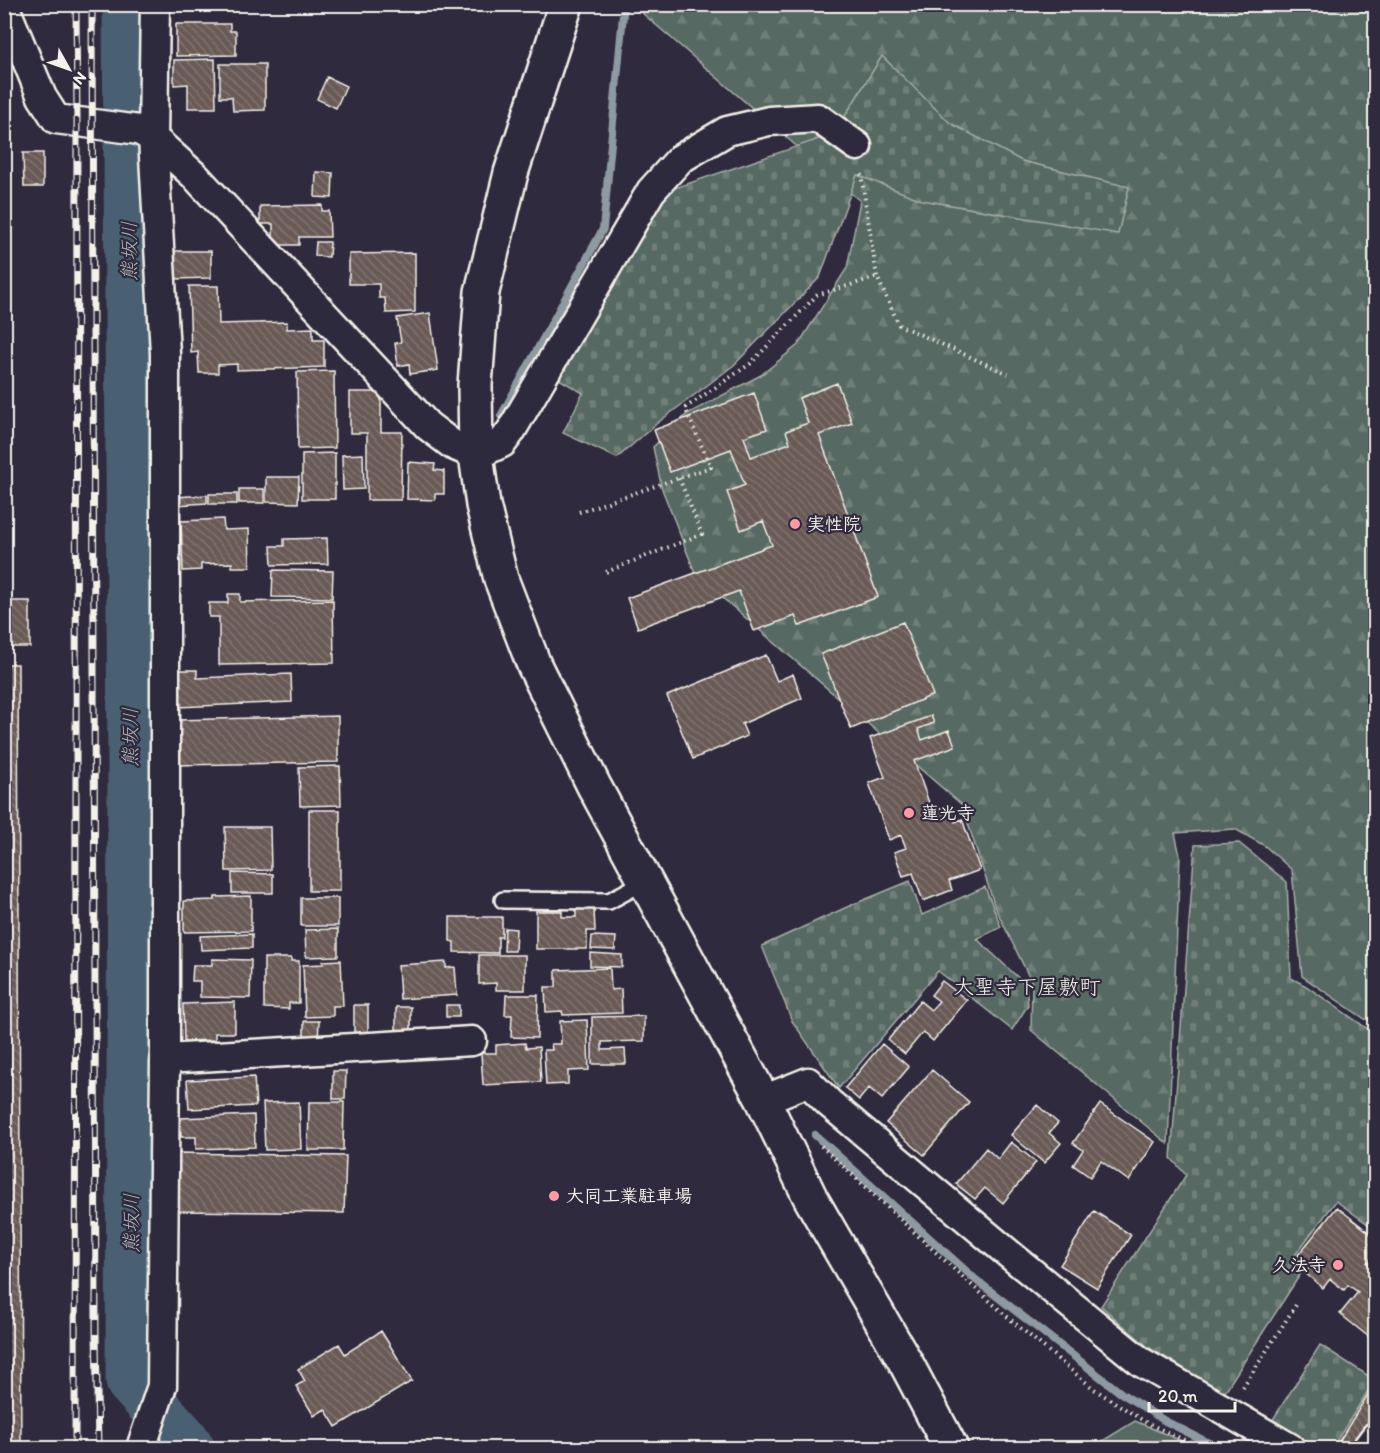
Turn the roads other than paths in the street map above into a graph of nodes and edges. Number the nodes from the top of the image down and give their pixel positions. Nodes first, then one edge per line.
1 (155, 4) edge
2 (566, 4) edge
3 (4, 5) edge
4 (137, 132) junction
5 (857, 146) road end
6 (476, 455) junction
7 (646, 881) junction
8 (503, 900) dead end
9 (472, 1041) dead end
10 (165, 1059) junction
11 (763, 1100) junction
12 (1376, 1436) edge
13 (142, 1445) edge
14 (951, 1449) edge
15 (1290, 1449) edge
16 (1367, 1449) edge

1 - 4 street
2 - 6 street
3 - 4 street
4 - 6 street
4 - 10 street
5 - 6 street
6 - 7 street
7 - 8 lane
7 - 11 street
9 - 10 street
10 - 13 street
11 - 14 street
11 - 15 street
12 - 16 street

